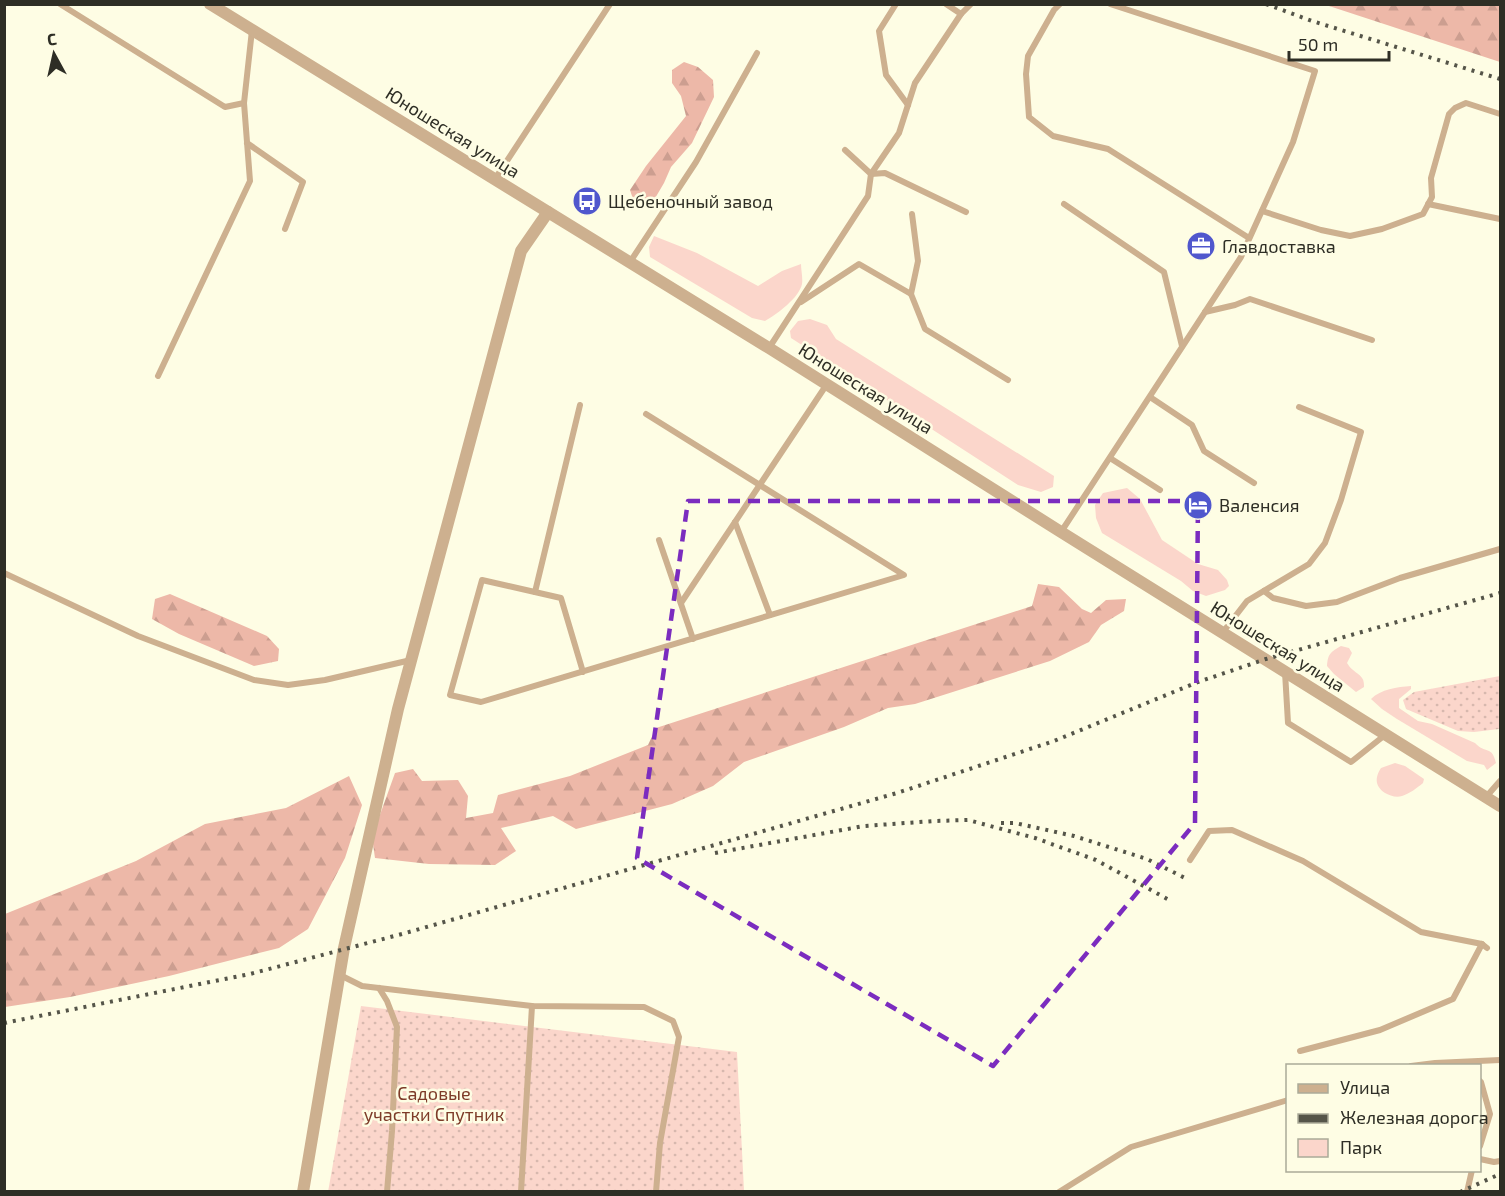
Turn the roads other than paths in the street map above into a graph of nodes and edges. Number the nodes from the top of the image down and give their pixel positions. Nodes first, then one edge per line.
1 (60, 4) edge
2 (210, 4) edge
3 (610, 4) edge
4 (896, 4) edge
5 (946, 4) edge
6 (971, 4) edge
7 (1060, 4) edge
8 (1110, 4) edge
9 (961, 14) junction
10 (252, 30) junction
11 (757, 53) dead end
12 (244, 103) junction
13 (908, 105) junction
14 (1500, 114) edge
15 (247, 143) junction
16 (845, 150) dead end
17 (871, 174) junction
18 (495, 179) junction
19 (1064, 204) dead end
20 (1428, 204) junction
21 (1262, 211) junction
22 (548, 212) junction
23 (966, 212) dead end
24 (912, 214) dead end
25 (1500, 219) edge
26 (285, 229) dead end
27 (1249, 238) junction
28 (630, 262) junction
29 (910, 294) junction
30 (798, 303) junction
31 (1205, 312) junction
32 (1372, 340) dead end
33 (1182, 346) junction
34 (769, 348) junction
35 (158, 376) dead end
36 (1008, 380) dead end
37 (827, 384) junction
38 (1150, 397) junction
39 (580, 405) dead end
40 (1299, 407) dead end
41 (645, 414) dead end
42 (1110, 458) junction
43 (1254, 483) dead end
44 (760, 485) junction
45 (1160, 490) dead end
46 (735, 522) junction
47 (1061, 532) junction
48 (660, 540) dead end
49 (1500, 549) edge
50 (4, 573) edge
51 (1264, 591) junction
52 (535, 592) junction
53 (681, 603) junction
54 (770, 615) junction
55 (1223, 632) junction
56 (693, 639) junction
57 (411, 660) junction
58 (1285, 671) junction
59 (583, 672) junction
60 (1385, 734) junction
61 (1500, 781) edge
62 (1486, 797) junction
63 (1500, 806) edge
64 (1190, 860) dead end
65 (340, 975) junction
66 (380, 988) junction
67 (532, 1006) junction
68 (1300, 1051) dead end
69 (1500, 1060) edge
70 (1454, 1064) edge
71 (1481, 1082) edge
72 (1286, 1100) edge
73 (1481, 1140) edge
74 (1481, 1159) edge
75 (1500, 1161) edge
76 (1472, 1172) edge
77 (1469, 1190) edge
78 (303, 1191) edge
79 (387, 1191) edge
80 (521, 1191) edge
81 (656, 1191) edge
82 (1059, 1191) edge

1 - 12 lane
2 - 10 street, Юношеская улица
3 - 18 lane
4 - 13 lane
5 - 9 lane
6 - 9 lane
7 - 27 lane
8 - 21 lane
9 - 13 lane
10 - 12 lane
10 - 18 street, Юношеская улица
11 - 28 lane
12 - 15 lane
13 - 17 lane
14 - 20 lane
15 - 26 lane
15 - 35 lane
16 - 17 lane
17 - 23 lane
17 - 30 lane
18 - 22 street, Юношеская улица
19 - 33 lane
20 - 21 lane
20 - 25 lane
21 - 27 lane
22 - 28 street, Юношеская улица
22 - 57 street
24 - 29 lane
27 - 31 lane
28 - 34 street, Юношеская улица
29 - 30 lane
29 - 36 lane
30 - 34 lane
31 - 32 lane
31 - 33 lane
33 - 38 lane
34 - 37 street, Юношеская улица
37 - 44 lane
37 - 47 street, Юношеская улица
38 - 42 lane
38 - 43 lane
39 - 52 lane
40 - 51 lane
41 - 44 lane
42 - 45 lane
42 - 47 lane
44 - 46 lane
44 - 54 lane
46 - 53 lane
46 - 54 lane
47 - 55 street, Юношеская улица
48 - 53 lane
49 - 51 lane
50 - 57 lane
51 - 55 lane
52 - 59 lane
52 - 59 lane
53 - 56 lane
54 - 56 lane
55 - 58 street, Юношеская улица
56 - 59 lane
57 - 65 street
58 - 60 street, Юношеская улица
58 - 60 lane
60 - 62 street, Юношеская улица
61 - 62 lane
62 - 63 street, Юношеская улица
64 - 68 lane
65 - 66 lane
65 - 78 street
66 - 67 lane
66 - 79 lane
67 - 80 lane
67 - 81 lane
69 - 70 lane
71 - 73 lane
72 - 82 lane
74 - 75 lane
76 - 77 lane

